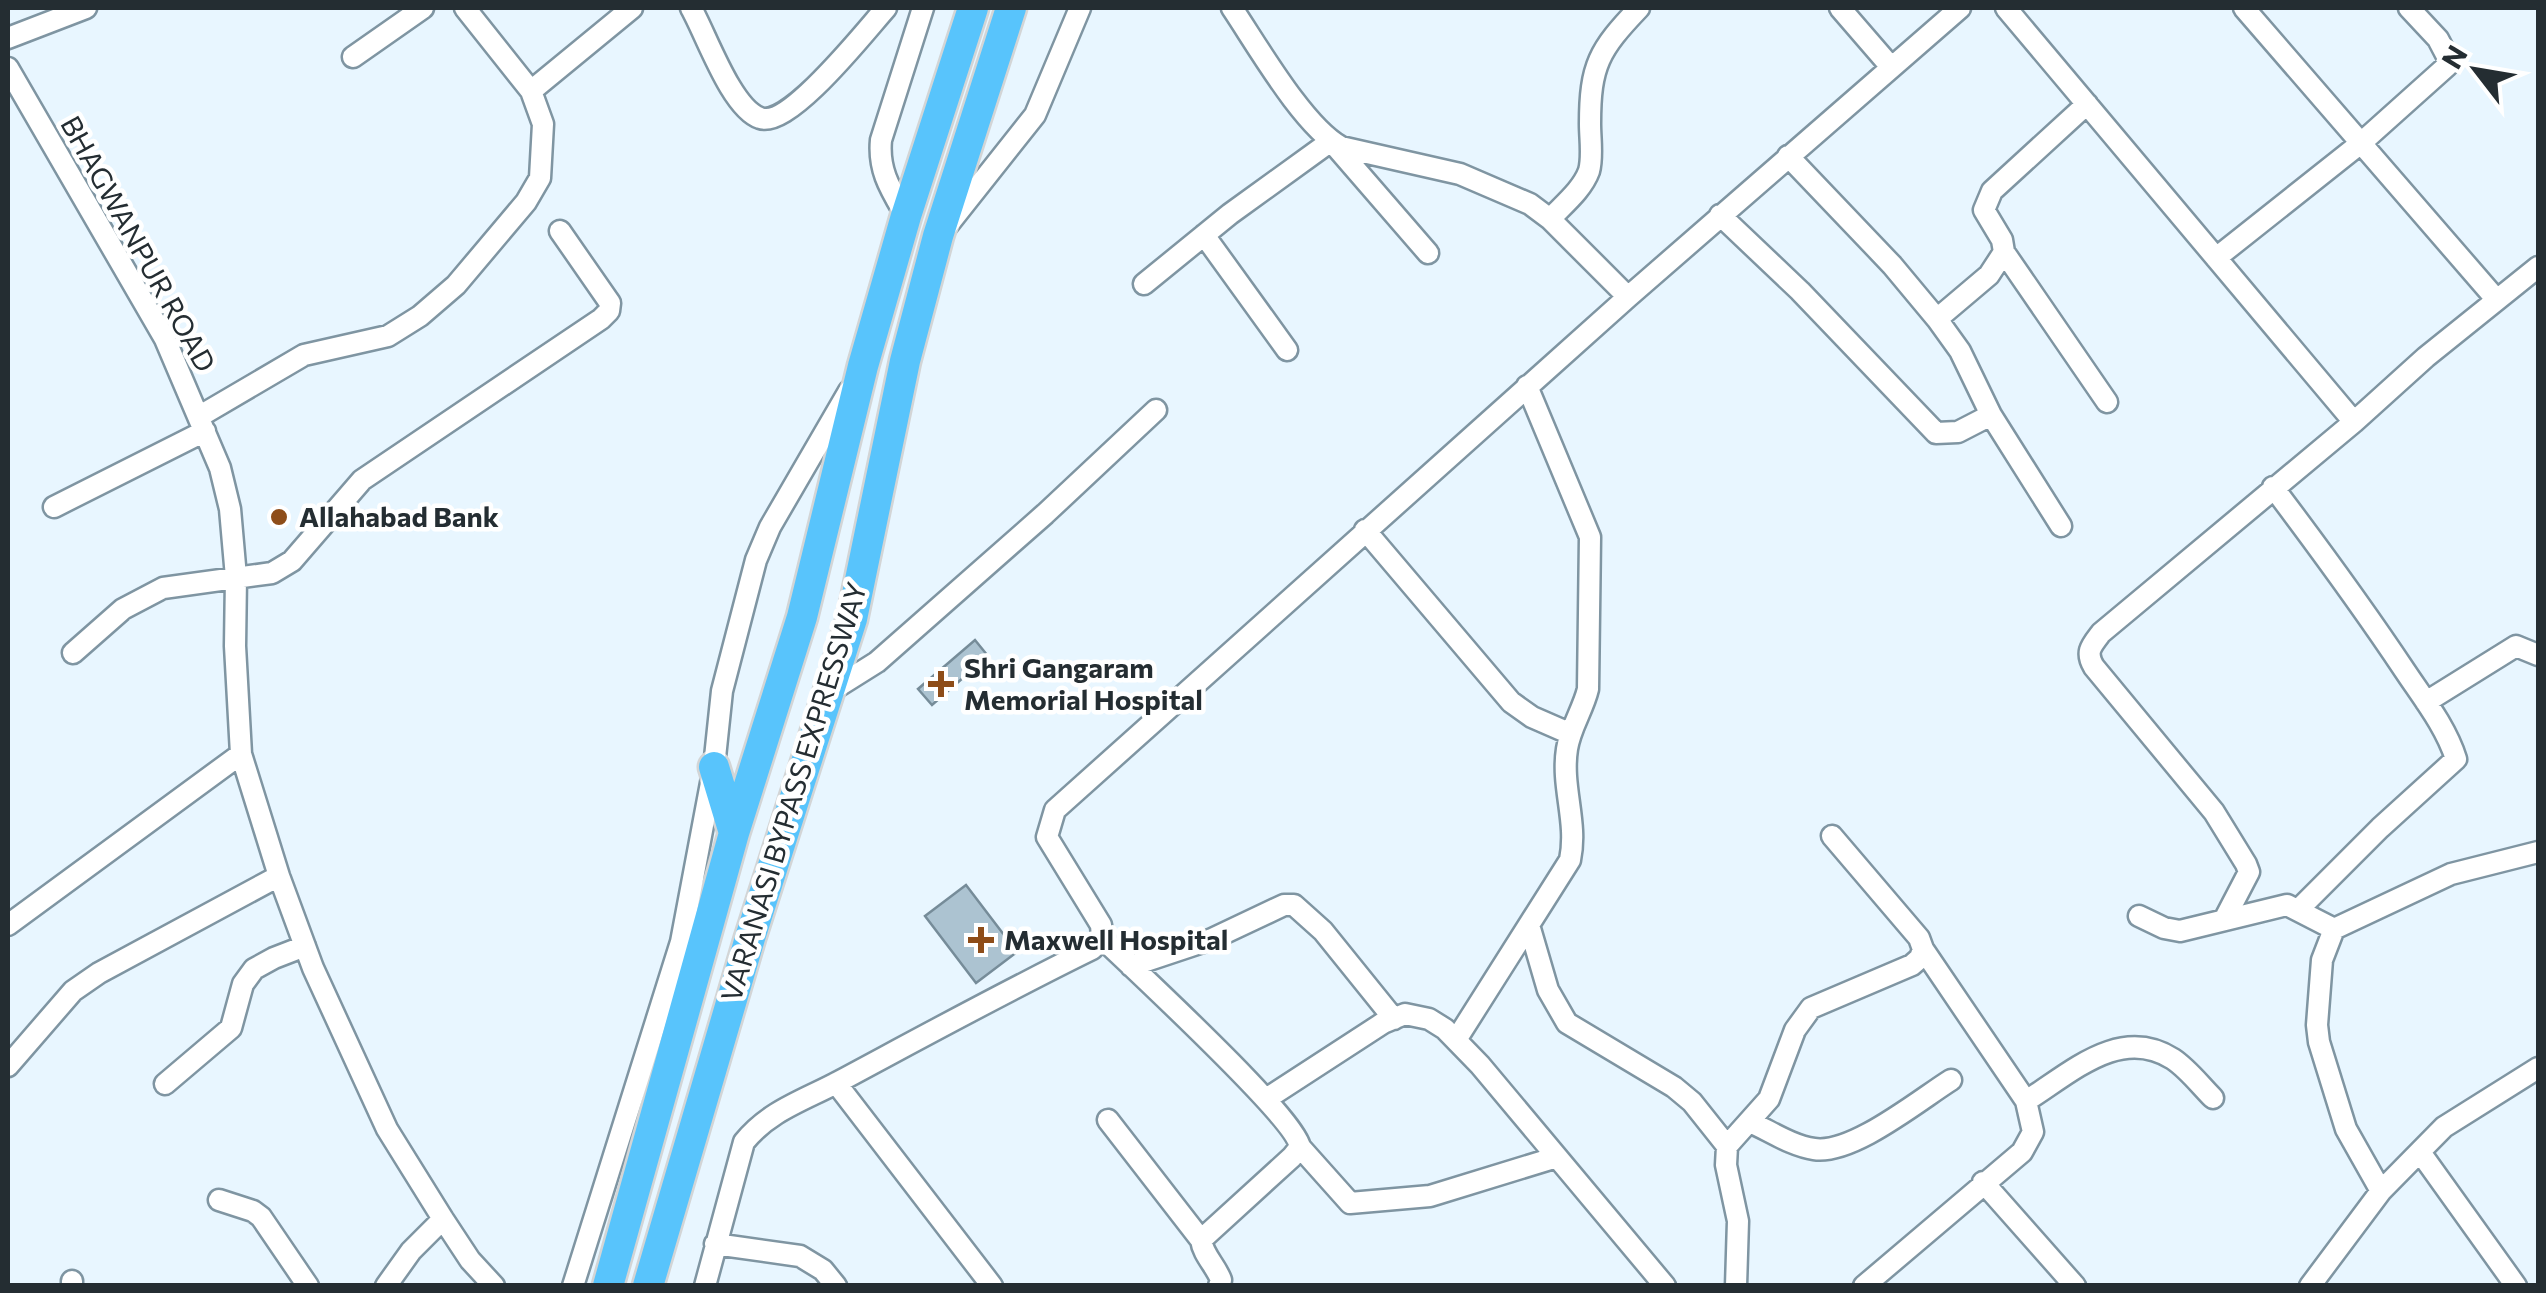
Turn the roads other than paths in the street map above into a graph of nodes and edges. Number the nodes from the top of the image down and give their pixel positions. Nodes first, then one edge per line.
1 (86, 8) edge
2 (423, 8) edge
3 (464, 8) edge
4 (632, 8) edge
5 (691, 8) edge
6 (886, 8) edge
7 (923, 8) edge
8 (973, 8) edge
9 (1012, 8) edge
10 (1080, 8) edge
11 (1232, 8) edge
12 (1638, 8) edge
13 (1840, 8) edge
14 (1960, 8) edge
15 (2006, 8) edge
16 (2244, 8) edge
17 (2409, 8) edge
18 (8, 38) edge
19 (354, 57) dead end
20 (1891, 67) junction
21 (8, 68) edge
22 (531, 91) junction
23 (2086, 104) junction
24 (1331, 141) junction
25 (2361, 142) junction
26 (1788, 156) junction
27 (1720, 215) junction
28 (906, 216) junction
29 (1550, 219) junction
30 (560, 230) dead end
31 (1204, 234) junction
32 (938, 236) junction
33 (2004, 252) junction
34 (1428, 253) dead end
35 (2216, 258) junction
36 (2538, 266) edge
37 (1144, 284) dead end
38 (1628, 297) junction
39 (2496, 299) junction
40 (1937, 319) junction
41 (1288, 350) dead end
42 (863, 366) junction
43 (1527, 386) junction
44 (2107, 402) dead end
45 (1156, 410) dead end
46 (1991, 415) junction
47 (2354, 422) junction
48 (202, 424) junction
49 (2273, 487) junction
50 (54, 507) dead end
51 (2061, 526) dead end
52 (1365, 530) junction
53 (236, 577) junction
54 (73, 652) dead end
55 (2538, 655) edge
56 (825, 695) junction
57 (2426, 702) junction
58 (1571, 734) junction
59 (241, 754) junction
60 (714, 767) junction
61 (734, 833) junction
62 (1832, 836) dead end
63 (2538, 852) edge
64 (279, 876) junction
65 (2299, 909) junction
66 (2139, 916) dead end
67 (2224, 920) junction
68 (8, 925) edge
69 (1529, 925) junction
70 (2334, 928) junction
71 (1102, 938) junction
72 (306, 946) junction
73 (1924, 949) junction
74 (1131, 966) junction
75 (1394, 1018) junction
76 (1456, 1040) junction
77 (8, 1066) edge
78 (2538, 1068) edge
79 (1951, 1080) dead end
80 (836, 1083) junction
81 (166, 1084) dead end
82 (2212, 1098) dead end
83 (1266, 1099) junction
84 (2026, 1101) junction
85 (1108, 1120) dead end
86 (1750, 1122) junction
87 (1727, 1146) junction
88 (1300, 1147) junction
89 (2420, 1152) junction
90 (1557, 1158) junction
91 (1983, 1182) junction
92 (2381, 1191) junction
93 (218, 1200) dead end
94 (443, 1219) junction
95 (1201, 1240) junction
96 (716, 1244) junction
97 (308, 1286) edge
98 (386, 1286) edge
99 (494, 1286) edge
100 (573, 1286) edge
101 (608, 1286) edge
102 (648, 1286) edge
103 (706, 1286) edge
104 (836, 1286) edge
105 (992, 1286) edge
106 (1219, 1286) edge
107 (1665, 1286) edge
108 (1736, 1286) edge
109 (1864, 1286) edge
110 (2074, 1286) edge
111 (2310, 1286) edge
112 (2516, 1286) edge

1 - 18 street
2 - 19 street
3 - 22 street
4 - 22 street
5 - 6 street
7 - 28 street
8 - 28 highway, VARANASI BYPASS EXPRESSWAY
9 - 32 highway, VARANASI BYPASS EXPRESSWAY
10 - 32 street
11 - 24 street
12 - 29 street
13 - 20 street
14 - 20 street
15 - 23 street
16 - 25 street
17 - 25 street
20 - 26 street
21 - 48 street, BHAGWANPUR ROAD
22 - 48 street
23 - 33 street
23 - 35 street
24 - 29 street
24 - 31 street
24 - 34 street
25 - 35 street
25 - 39 street
26 - 27 street
26 - 40 street
27 - 38 street
27 - 46 street
28 - 42 highway, VARANASI BYPASS EXPRESSWAY
29 - 38 street
30 - 53 street
31 - 37 street
31 - 41 street
32 - 56 highway, VARANASI BYPASS EXPRESSWAY
33 - 40 street
33 - 44 street
35 - 47 street
36 - 39 street
38 - 43 street
39 - 47 street
40 - 46 street
42 - 60 street
42 - 61 highway, VARANASI BYPASS EXPRESSWAY
43 - 52 street
43 - 58 street
45 - 56 street
46 - 51 street
47 - 49 street
48 - 50 street
48 - 53 street, BHAGWANPUR ROAD
49 - 57 street
49 - 67 street
52 - 58 street
52 - 71 street
53 - 54 street
53 - 59 street, BHAGWANPUR ROAD
55 - 57 street
56 - 102 highway, VARANASI BYPASS EXPRESSWAY
57 - 65 street
58 - 69 street
59 - 64 street, BHAGWANPUR ROAD
59 - 68 street
60 - 61 highway
60 - 100 street
61 - 101 highway, VARANASI BYPASS EXPRESSWAY
62 - 73 street
63 - 70 street
64 - 72 street, BHAGWANPUR ROAD
64 - 77 street
65 - 67 street
65 - 70 street
66 - 67 street
69 - 76 street
69 - 87 street
70 - 92 street
71 - 74 street
71 - 80 street
72 - 81 street
72 - 94 street, BHAGWANPUR ROAD
73 - 84 street
73 - 86 street
74 - 75 street
74 - 83 street
75 - 76 street
75 - 83 street
76 - 90 street
78 - 89 street
79 - 86 street
80 - 96 street
80 - 105 street
82 - 84 street
83 - 88 street
84 - 91 street
85 - 95 street
86 - 87 street
87 - 108 street
88 - 90 street
88 - 95 street
89 - 92 street
89 - 112 street
90 - 107 street
91 - 109 street
91 - 110 street
92 - 111 street
93 - 97 street
94 - 98 street
94 - 99 street, BHAGWANPUR ROAD
95 - 106 street
96 - 103 street
96 - 104 street

